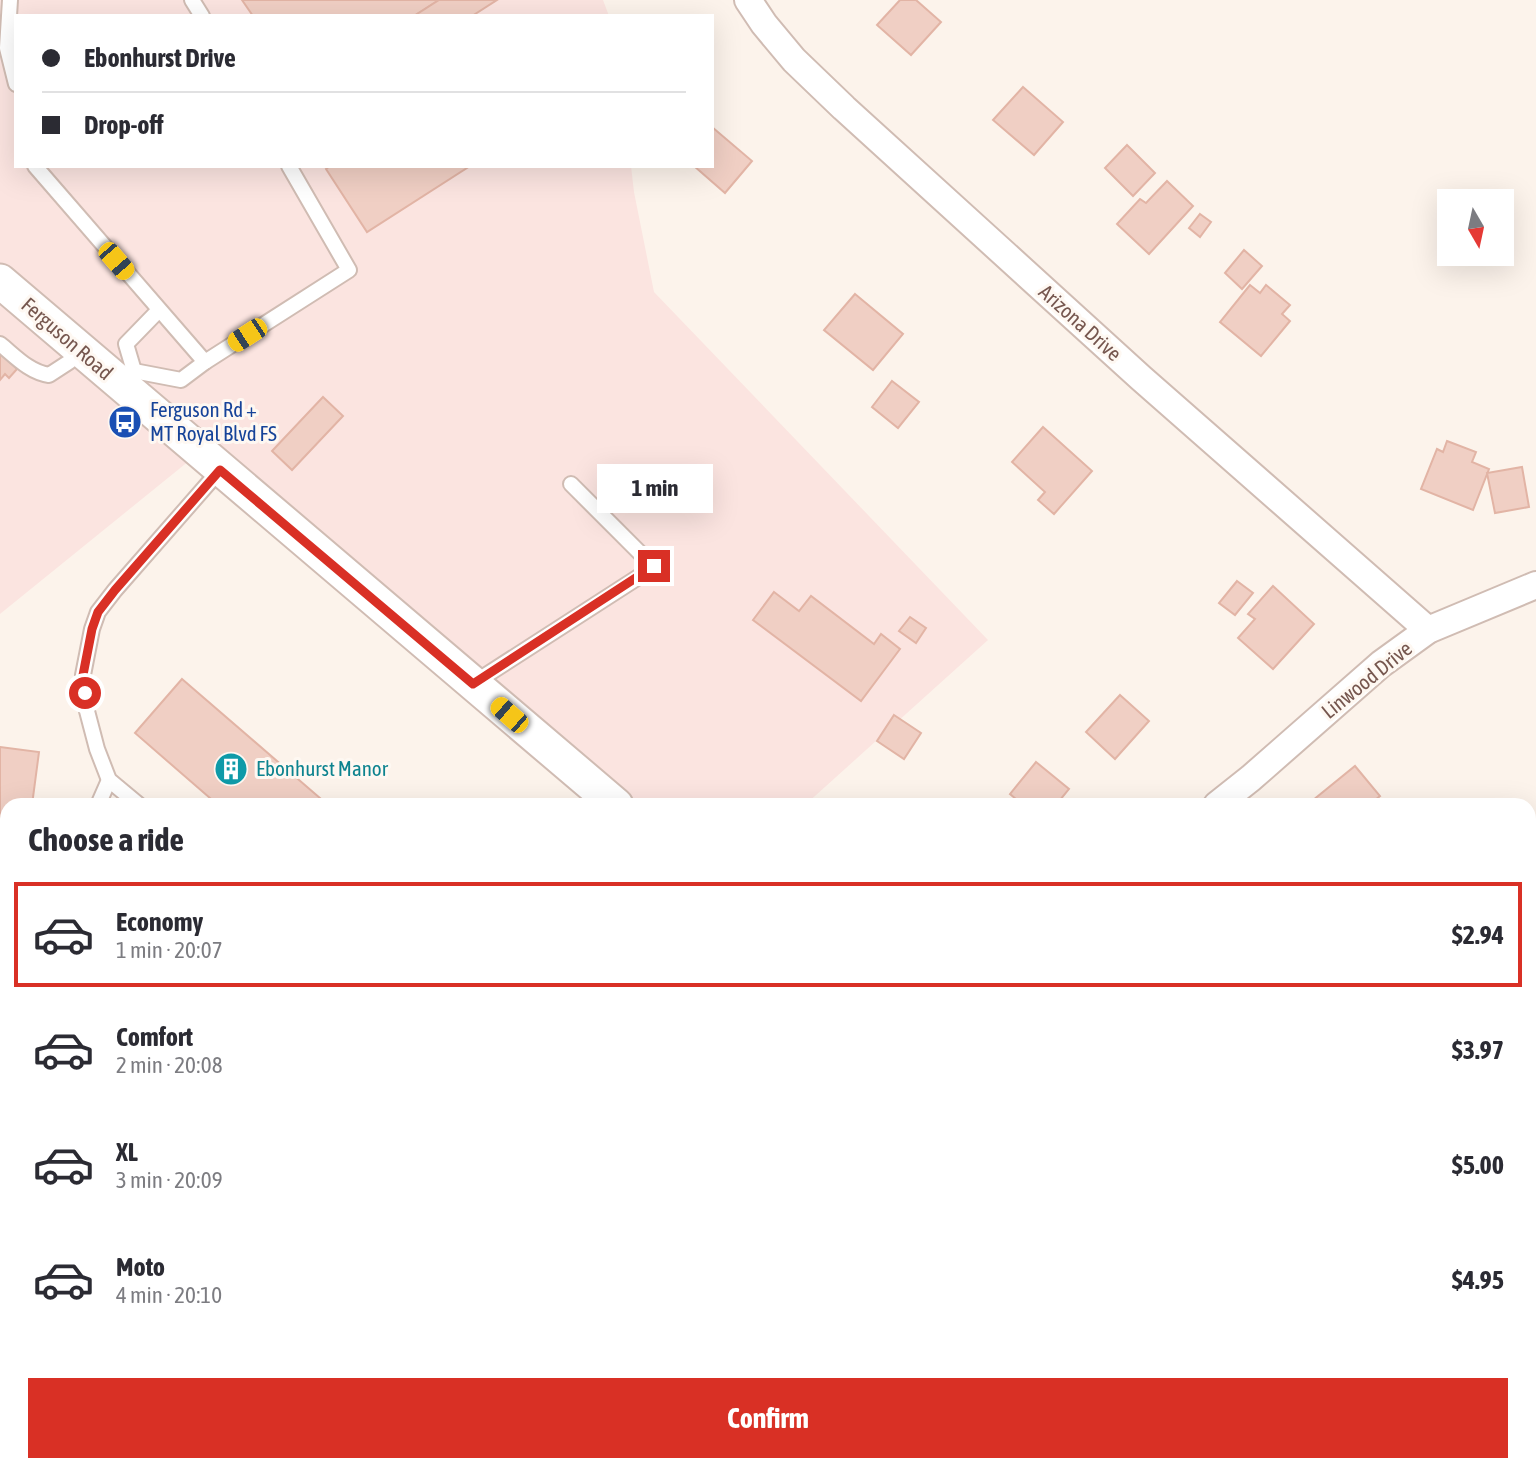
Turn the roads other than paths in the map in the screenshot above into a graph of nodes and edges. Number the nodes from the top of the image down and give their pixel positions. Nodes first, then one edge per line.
1 (10, 0) edge
2 (748, 0) edge
3 (14, 76) edge
4 (37, 168) edge
5 (290, 168) edge
6 (0, 281) edge
7 (159, 310) junction
8 (0, 344) edge
9 (79, 350) junction
10 (205, 362) junction
11 (130, 380) junction
12 (220, 470) junction
13 (571, 484) dead end
14 (1536, 584) edge
15 (1428, 630) junction
16 (473, 684) junction
17 (109, 780) junction
18 (101, 798) edge
19 (131, 798) edge
20 (608, 798) edge
21 (1225, 798) edge

1 - 3 lane
2 - 15 street, Arizona Drive
4 - 7 lane
5 - 10 lane
6 - 9 street, Ferguson Road
7 - 10 lane
7 - 11 lane
8 - 9 lane
9 - 11 street, Ferguson Road
10 - 11 lane
11 - 12 street, Ferguson Road
12 - 16 street, Ferguson Road
12 - 17 lane
13 - 16 lane
14 - 15 street, Linwood Drive
15 - 21 street, Linwood Drive
16 - 20 street, Ferguson Road
17 - 18 lane
17 - 19 lane

